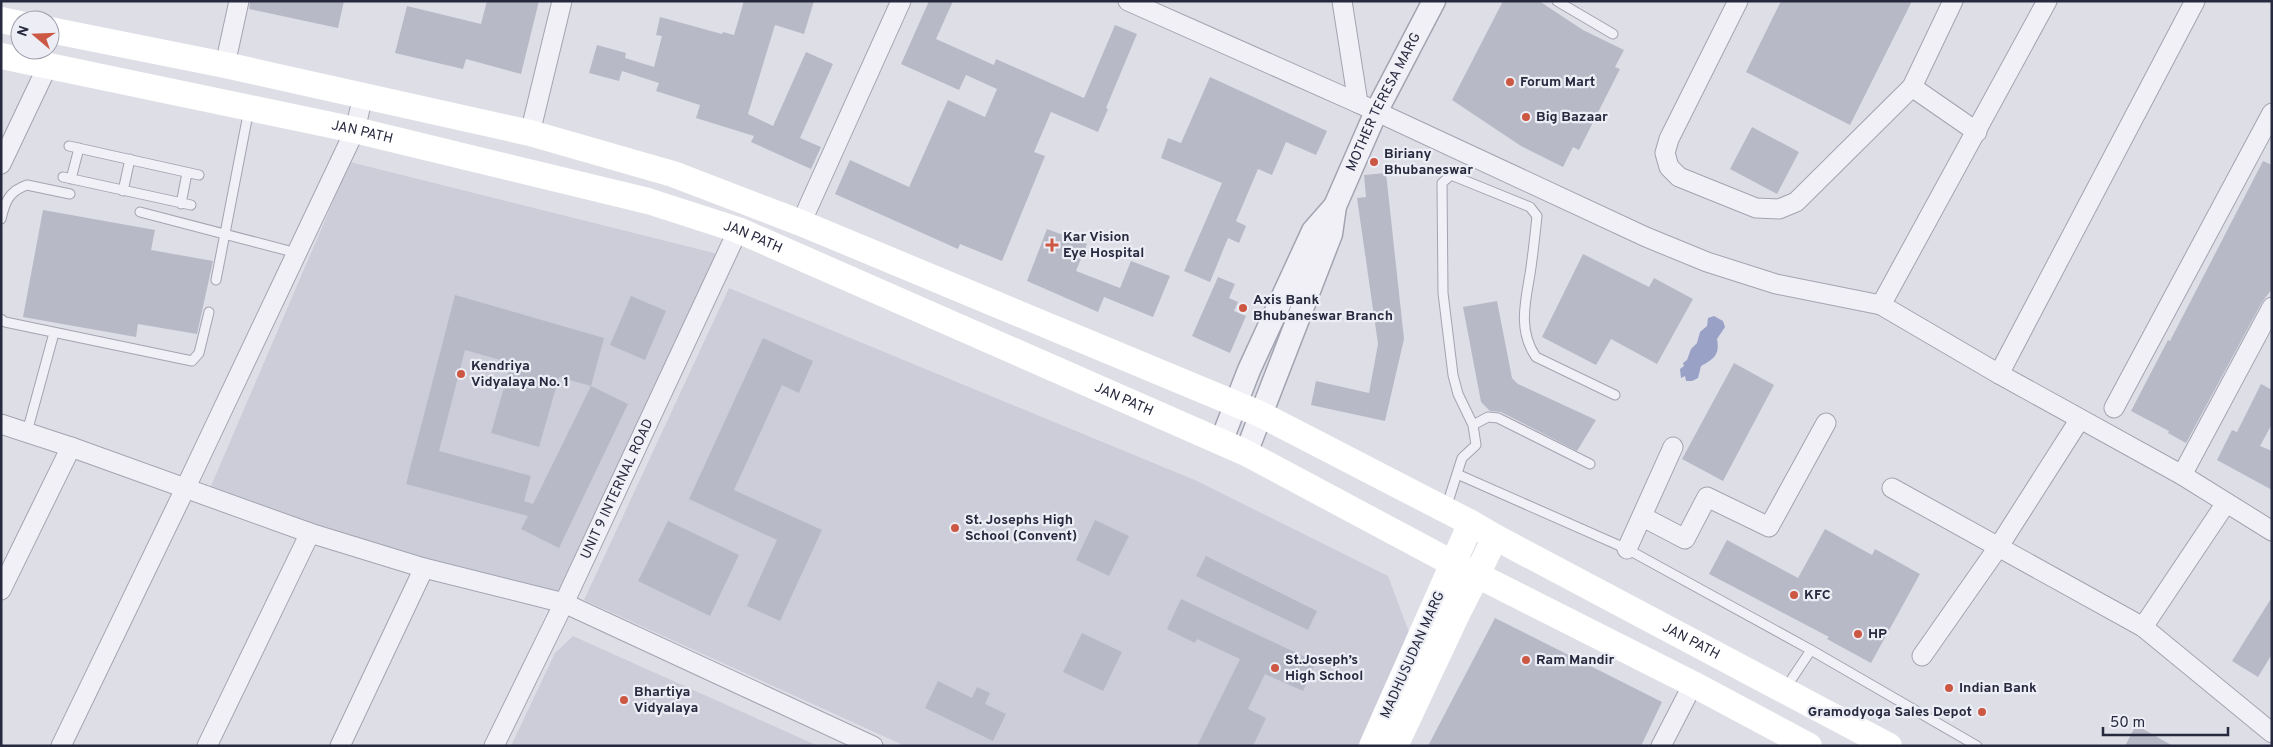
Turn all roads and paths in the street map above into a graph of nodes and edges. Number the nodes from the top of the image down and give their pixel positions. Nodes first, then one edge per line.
1 (239, 1) edge
2 (562, 1) edge
3 (901, 1) edge
4 (1128, 1) edge
5 (1342, 1) edge
6 (1434, 1) edge
7 (1557, 1) edge
8 (1738, 1) edge
9 (1953, 1) edge
10 (2047, 1) edge
11 (2195, 1) edge
12 (60, 32) edge
13 (1613, 34) dead end
14 (1, 56) edge
15 (48, 65) junction
16 (225, 65) junction
17 (1912, 87) junction
18 (363, 96) junction
19 (250, 107) junction
20 (1367, 108) junction
21 (2272, 113) edge
22 (355, 130) junction
23 (1977, 132) junction
24 (530, 133) junction
25 (2266, 138) edge
26 (69, 146) dead end
27 (79, 148) junction
28 (130, 159) junction
29 (1, 164) edge
30 (187, 173) junction
31 (200, 176) dead end
32 (123, 191) junction
33 (70, 194) dead end
34 (181, 204) junction
35 (191, 205) dead end
36 (1335, 206) junction
37 (140, 212) dead end
38 (1, 219) edge
39 (801, 223) junction
40 (738, 230) junction
41 (224, 235) junction
42 (297, 253) junction
43 (216, 280) dead end
44 (1881, 306) junction
45 (2272, 307) edge
46 (208, 312) dead end
47 (1, 319) edge
48 (54, 333) junction
49 (1998, 374) junction
50 (1615, 395) dead end
51 (1235, 404) junction
52 (2114, 408) dead end
53 (1260, 414) junction
54 (2080, 420) junction
55 (1826, 423) dead end
56 (1, 424) edge
57 (1473, 425) junction
58 (27, 432) junction
59 (1221, 442) junction
60 (1673, 446) dead end
61 (71, 447) junction
62 (1246, 453) junction
63 (1590, 464) dead end
64 (1457, 474) junction
65 (2182, 475) junction
66 (1892, 488) dead end
67 (185, 490) junction
68 (2226, 503) junction
69 (1446, 510) junction
70 (1643, 517) junction
71 (1471, 523) junction
72 (2272, 531) edge
73 (310, 533) junction
74 (1495, 537) junction
75 (1999, 546) junction
76 (1627, 549) junction
77 (1452, 563) junction
78 (424, 568) junction
79 (1477, 576) junction
80 (1, 590) edge
81 (564, 603) junction
82 (2143, 627) junction
83 (1811, 650) junction
84 (1922, 656) dead end
85 (1693, 684) junction
86 (1785, 690) junction
87 (2271, 731) edge
88 (61, 746) edge
89 (207, 746) edge
90 (340, 746) edge
91 (494, 746) edge
92 (873, 746) edge
93 (1372, 746) edge
94 (1395, 746) edge
95 (1661, 746) edge
96 (1810, 746) edge
97 (1888, 746) edge
98 (1977, 746) edge

1 - 16 street
2 - 24 street
3 - 39 street
4 - 20 street
5 - 20 street
6 - 20 street, MOTHER TERESA MARG
7 - 13 lane
8 - 17 street
9 - 17 street
10 - 23 street
11 - 49 street
12 - 16 main road
14 - 15 main road, JAN PATH
15 - 19 main road, JAN PATH
15 - 29 street
16 - 18 main road
17 - 23 street
18 - 22 street
18 - 24 main road
19 - 22 main road, JAN PATH
19 - 41 lane
20 - 36 street, MOTHER TERESA MARG
20 - 44 street
21 - 25 street
22 - 40 main road, JAN PATH
22 - 42 street
23 - 44 street
24 - 39 main road
25 - 52 street
26 - 27 lane
27 - 28 lane
27 - 32 lane
28 - 30 lane
28 - 32 lane
30 - 31 lane
30 - 34 lane
32 - 34 lane
33 - 38 lane
34 - 35 lane
36 - 51 street, MOTHER TERESA MARG
36 - 53 street, MOTHER TERESA MARG
37 - 41 lane
39 - 51 main road
40 - 59 main road, JAN PATH
40 - 81 street, UNIT 9 INTERNAL ROAD
41 - 42 lane
41 - 43 lane
42 - 67 street
44 - 49 street
45 - 65 street
46 - 48 lane
47 - 48 lane
48 - 58 lane
49 - 54 street
50 - 57 lane
51 - 53 main road
51 - 59 street, MOTHER TERESA MARG
53 - 62 street, MOTHER TERESA MARG
53 - 69 main road
54 - 65 street
54 - 75 street
55 - 70 street
56 - 58 street
57 - 63 lane
57 - 64 lane
58 - 61 street
59 - 62 main road, JAN PATH
60 - 70 street
61 - 67 street
61 - 80 street
62 - 77 main road, JAN PATH
64 - 69 lane
64 - 76 lane
65 - 68 street
66 - 75 street
67 - 73 street
67 - 88 street
68 - 72 street
68 - 82 street
69 - 71 main road
70 - 76 street
71 - 74 main road, JAN PATH
71 - 77 main road, MADHUSUDAN MARG
73 - 78 street
73 - 89 street
74 - 79 main road, MADHUSUDAN MARG
74 - 86 main road, JAN PATH
75 - 82 street
75 - 84 street
76 - 83 lane
77 - 79 main road, JAN PATH
77 - 93 main road, MADHUSUDAN MARG
78 - 81 street
78 - 90 street
79 - 85 main road
79 - 94 main road, MADHUSUDAN MARG
81 - 91 street, UNIT 9 INTERNAL ROAD
81 - 92 street
82 - 87 street
83 - 86 lane
83 - 98 lane
85 - 95 street
85 - 96 main road
86 - 97 main road, JAN PATH

